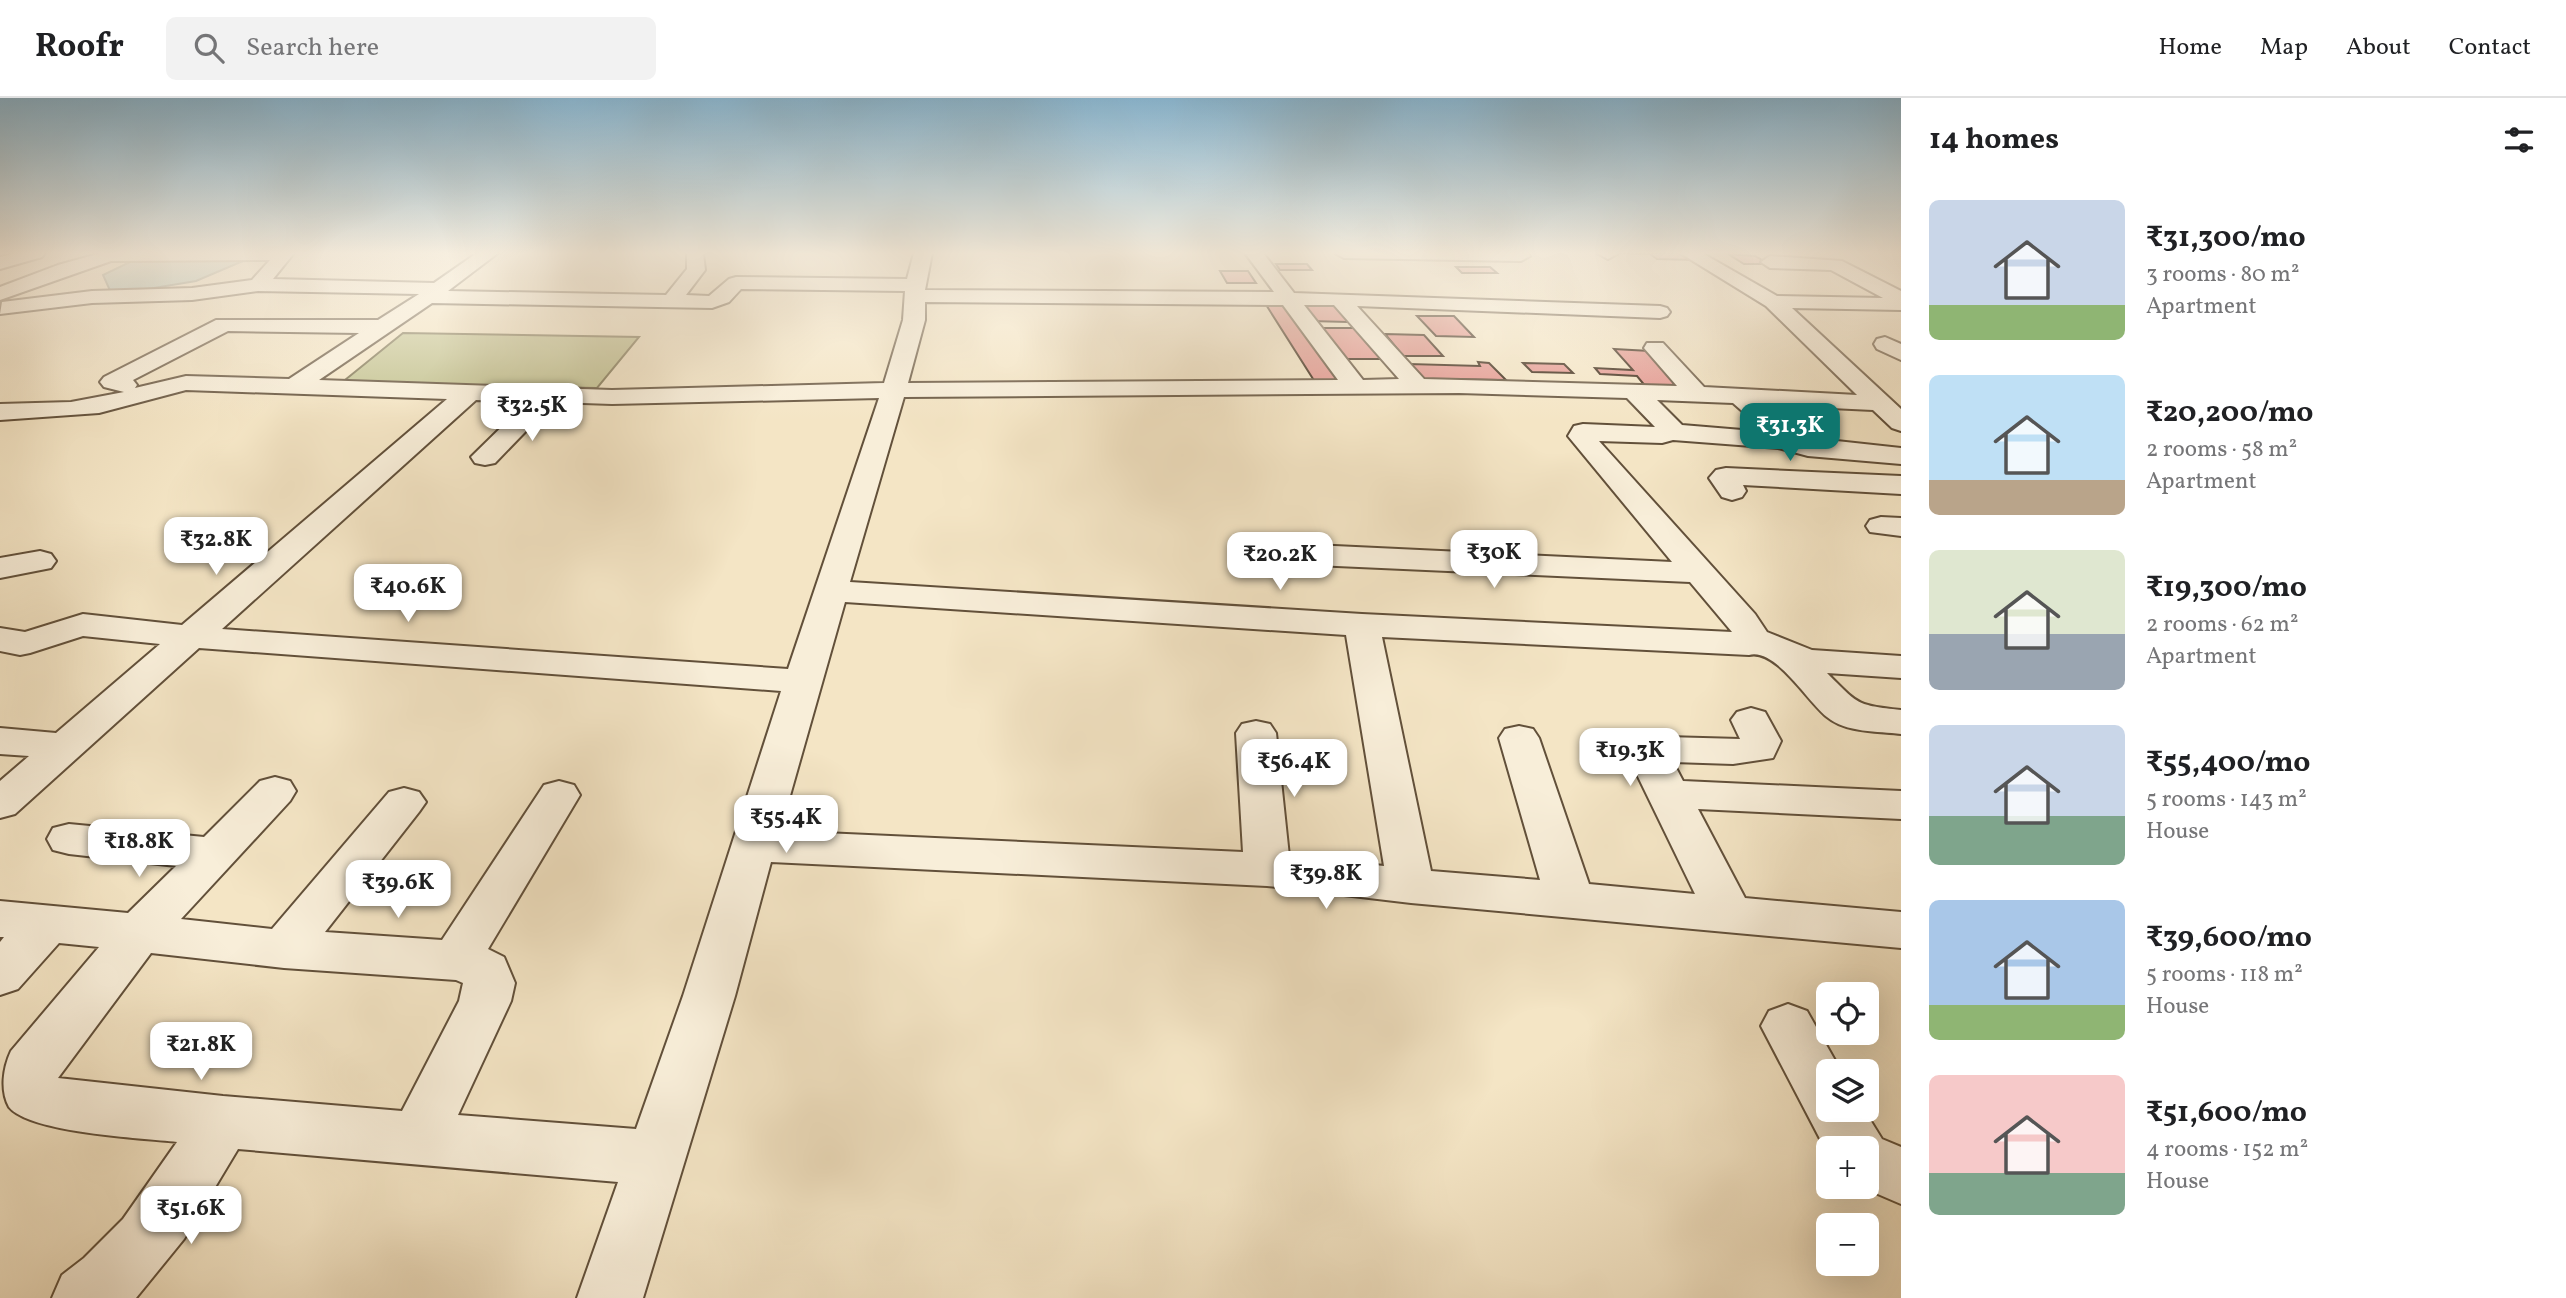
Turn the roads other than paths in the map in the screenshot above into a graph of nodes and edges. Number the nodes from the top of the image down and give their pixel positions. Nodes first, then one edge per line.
1 (410, 309) edge
2 (914, 309) edge
3 (1298, 309) edge
4 (1349, 309) edge
5 (1377, 309) edge
6 (1448, 309) edge
7 (1564, 309) edge
8 (1781, 309) edge
9 (1826, 309) edge
10 (1660, 312) dead end
11 (1850, 325) dead end
12 (384, 327) junction
13 (1655, 348) dead end
14 (1355, 386) junction
15 (293, 387) junction
16 (1418, 387) junction
17 (155, 388) junction
18 (894, 390) junction
19 (1634, 391) junction
20 (469, 393) junction
21 (1697, 394) junction
22 (547, 396) junction
23 (1739, 396) junction
24 (1884, 401) edge
25 (0, 412) edge
26 (1901, 423) edge
27 (1672, 432) junction
28 (1781, 440) junction
29 (1901, 456) edge
30 (485, 457) dead end
31 (1901, 485) edge
32 (1732, 491) dead end
33 (1819, 502) dead end
34 (1894, 520) edge
35 (1292, 554) dead end
36 (40, 561) dead end
37 (0, 568) edge
38 (1699, 573) junction
39 (832, 591) junction
40 (1362, 625) junction
41 (189, 637) junction
42 (0, 639) edge
43 (1754, 639) junction
44 (1789, 656) junction
45 (1901, 667) edge
46 (803, 681) junction
47 (1751, 720) dead end
48 (1901, 722) edge
49 (1256, 733) dead end
50 (1520, 738) dead end
51 (0, 741) edge
52 (67, 747) junction
53 (275, 791) dead end
54 (1669, 794) junction
55 (559, 795) dead end
56 (404, 802) dead end
57 (0, 804) edge
58 (1901, 805) edge
59 (69, 839) dead end
60 (754, 845) junction
61 (215, 854) junction
62 (1267, 870) junction
63 (1411, 886) junction
64 (1570, 900) junction
65 (1729, 914) junction
66 (23, 921) edge
67 (1901, 930) edge
68 (139, 933) junction
69 (284, 949) junction
70 (456, 960) junction
71 (0, 975) edge
72 (1788, 1026) dead end
73 (1816, 1079) edge
74 (223, 1122) junction
75 (418, 1139) junction
76 (655, 1158) junction
77 (1879, 1166) edge
78 (1901, 1175) edge
79 (85, 1298) edge
80 (610, 1298) edge

1 - 12 street
2 - 18 street
3 - 14 street
4 - 16 street
5 - 6 street
7 - 10 street
8 - 24 street
9 - 11 street
12 - 15 street
12 - 17 street
13 - 21 street
14 - 16 street
14 - 18 street
15 - 17 street
15 - 20 street
16 - 19 street
17 - 25 street
18 - 22 street
18 - 39 street
19 - 21 street
19 - 27 street
20 - 22 street
20 - 41 street
21 - 23 street
22 - 30 street
23 - 24 street
23 - 28 street
24 - 26 street
27 - 28 street
27 - 38 street
28 - 29 street
31 - 32 street
33 - 34 street
35 - 38 street
36 - 37 street
38 - 43 street
39 - 40 street
39 - 46 street
40 - 43 street
40 - 63 street
41 - 42 street
41 - 46 street
41 - 52 street
43 - 44 street
44 - 45 street
44 - 48 street
46 - 60 street
47 - 54 street
49 - 62 street
50 - 64 street
51 - 52 street
52 - 57 street
53 - 61 street
54 - 58 street
54 - 65 street
55 - 70 street
56 - 69 street
59 - 61 street
60 - 62 street
60 - 76 street
61 - 68 street
62 - 63 street
63 - 64 street
64 - 65 street
65 - 67 street
66 - 68 street
66 - 71 street
68 - 69 street
68 - 74 street
69 - 70 street
70 - 75 street
72 - 73 street
74 - 75 street
74 - 79 street
75 - 76 street
76 - 80 street
77 - 78 street

